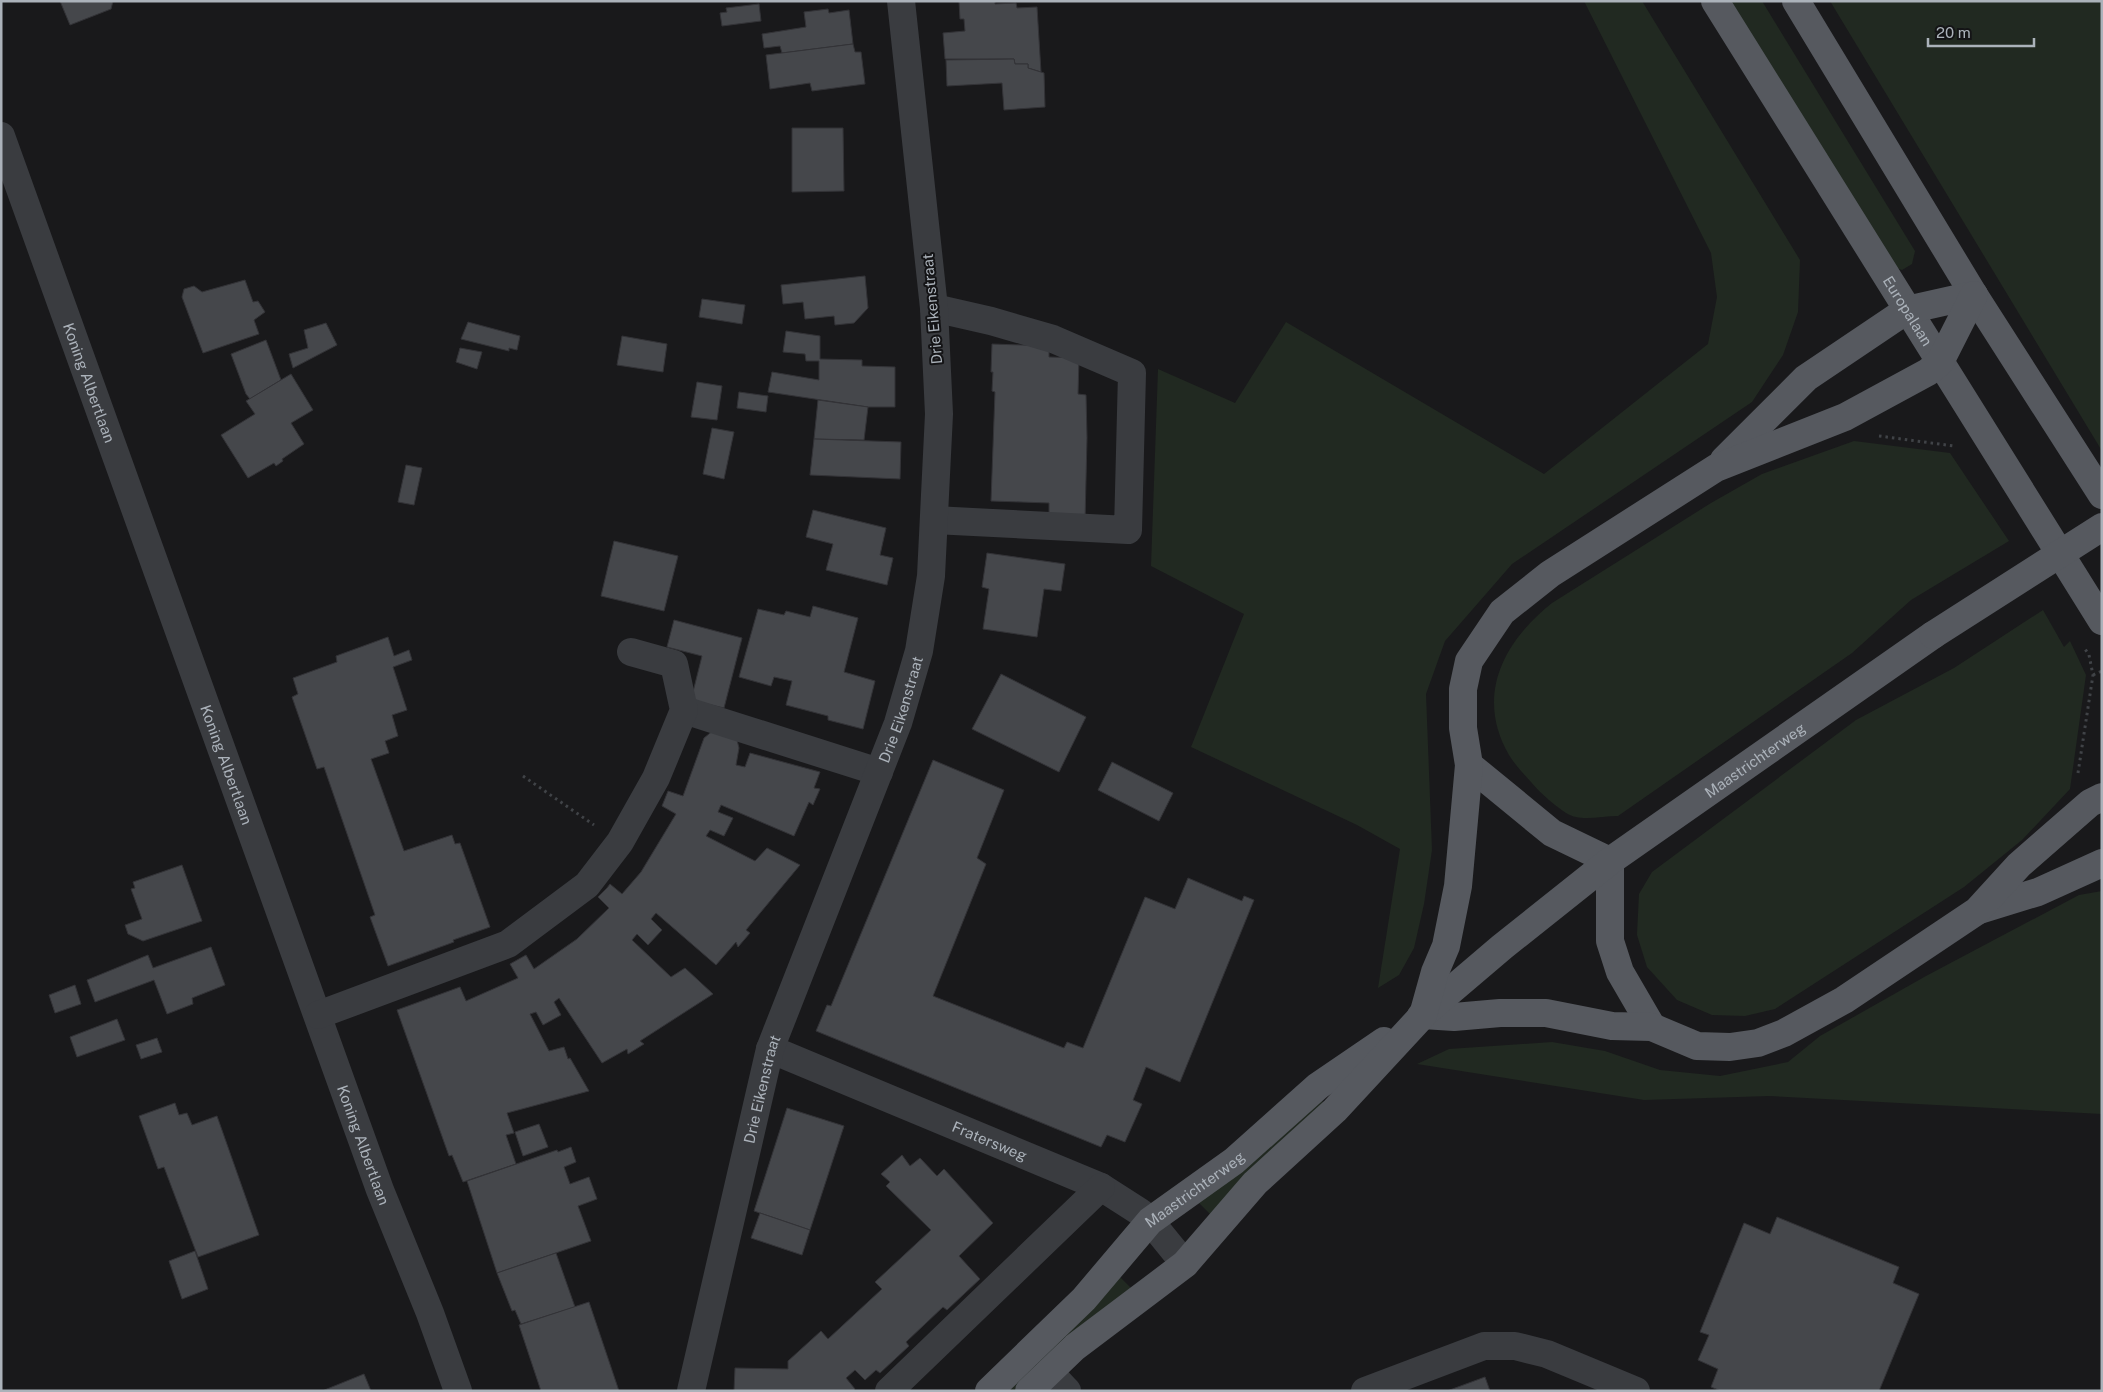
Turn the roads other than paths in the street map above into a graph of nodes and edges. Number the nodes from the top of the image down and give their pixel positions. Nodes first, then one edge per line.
1 (902, 1) edge
2 (1715, 1) edge
3 (1796, 1) edge
4 (1, 136) edge
5 (1974, 295) junction
6 (934, 308) junction
7 (1907, 310) junction
8 (1940, 362) junction
9 (1716, 468) junction
10 (2102, 495) edge
11 (934, 520) junction
12 (2102, 527) edge
13 (2102, 620) edge
14 (631, 652) dead end
15 (684, 710) junction
16 (1469, 765) junction
17 (879, 772) junction
18 (2102, 797) edge
19 (1610, 861) junction
20 (2102, 863) edge
21 (1978, 911) junction
22 (1423, 1014) junction
23 (318, 1016) junction
24 (1652, 1027) junction
25 (770, 1049) junction
26 (1101, 1187) junction
27 (1150, 1221) junction
28 (1185, 1264) junction
29 (1058, 1381) edge
30 (458, 1391) edge
31 (692, 1391) edge
32 (889, 1391) edge
33 (989, 1391) edge
34 (1029, 1391) edge
35 (1365, 1391) edge
36 (1636, 1391) edge

1 - 6 street, Drie Eikenstraat
2 - 7 main road, Europalaan
3 - 5 main road
4 - 23 street, Koning Albertlaan
5 - 7 main road
5 - 8 main road
5 - 10 main road
6 - 11 street, Drie Eikenstraat
6 - 11 street
7 - 8 main road, Europalaan
7 - 9 main road
8 - 9 main road
8 - 13 main road, Europalaan
9 - 16 main road
11 - 17 street, Drie Eikenstraat
12 - 19 main road, Maastrichterweg, bridge
14 - 15 street
15 - 17 street
15 - 23 street
16 - 19 main road
16 - 22 main road
17 - 25 street, Drie Eikenstraat
18 - 21 main road
19 - 22 main road, Maastrichterweg
19 - 24 main road
20 - 21 main road
21 - 24 main road
22 - 24 main road
22 - 27 main road, Maastrichterweg
22 - 28 main road, Maastrichterweg
23 - 30 street, Koning Albertlaan
25 - 26 street, Fratersweg
25 - 31 street, Drie Eikenstraat
26 - 27 street, Fratersweg
26 - 32 street
27 - 28 street, Fratersweg
27 - 33 main road, Maastrichterweg
28 - 29 main road, Maastrichterweg
29 - 34 main road, Maastrichterweg
35 - 36 street

